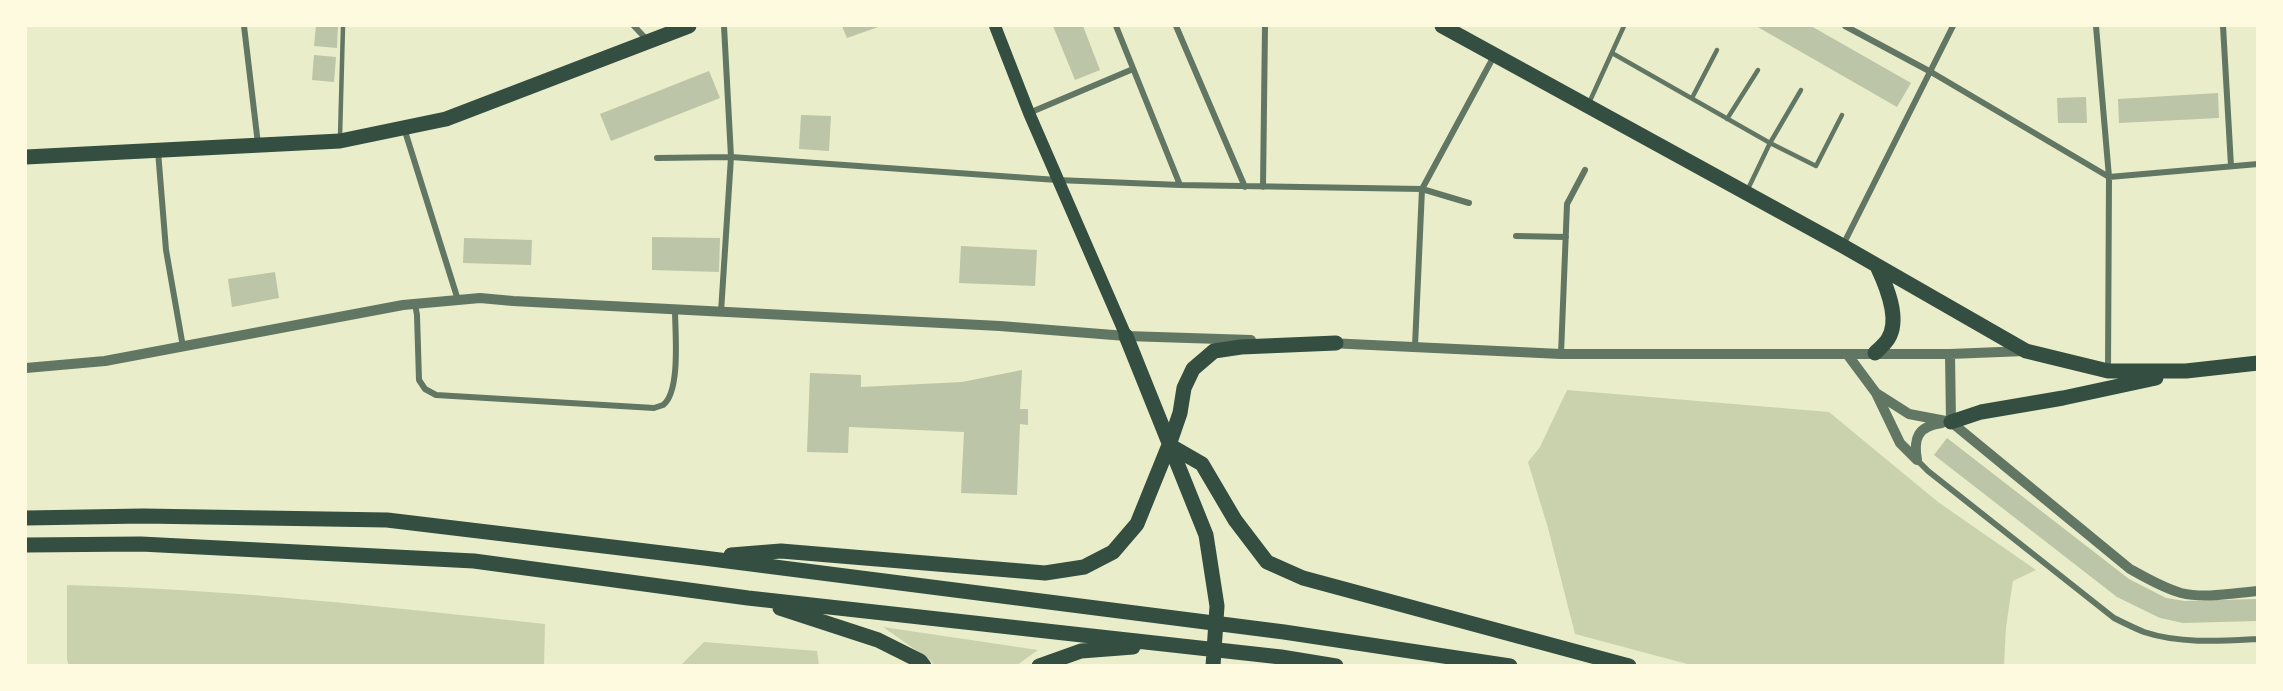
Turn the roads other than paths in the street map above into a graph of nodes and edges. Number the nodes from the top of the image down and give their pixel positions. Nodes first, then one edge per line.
1 (244, 26) edge
2 (343, 26) edge
3 (634, 26) edge
4 (689, 26) edge
5 (724, 26) edge
6 (995, 26) edge
7 (1116, 26) edge
8 (1176, 26) edge
9 (1265, 26) edge
10 (1442, 26) edge
11 (1624, 26) edge
12 (1845, 26) edge
13 (1953, 26) edge
14 (2096, 26) edge
15 (2223, 26) edge
16 (649, 42) junction
17 (1717, 50) dead end
18 (1612, 53) junction
19 (1495, 55) junction
20 (1132, 69) junction
21 (1758, 70) dead end
22 (1931, 72) junction
23 (1801, 90) dead end
24 (1692, 99) junction
25 (1587, 106) junction
26 (1029, 113) junction
27 (1842, 115) dead end
28 (1727, 119) junction
29 (404, 128) junction
30 (340, 141) junction
31 (1770, 143) junction
32 (258, 144) junction
33 (158, 148) junction
34 (26, 157) edge
35 (731, 157) junction
36 (657, 158) dead end
37 (2258, 164) edge
38 (2231, 166) junction
39 (1585, 170) dead end
40 (2109, 177) junction
41 (1057, 180) junction
42 (1180, 185) junction
43 (1245, 187) junction
44 (1263, 188) junction
45 (1422, 189) junction
46 (1746, 193) junction
47 (1469, 202) dead end
48 (1516, 236) dead end
49 (1566, 237) junction
50 (1843, 246) junction
51 (1877, 266) junction
52 (458, 300) junction
53 (415, 304) junction
54 (675, 310) junction
55 (721, 313) junction
56 (1126, 336) junction
57 (1336, 343) junction
58 (1415, 346) junction
59 (183, 347) junction
60 (2026, 351) junction
61 (1875, 353) junction
62 (1561, 354) junction
63 (1848, 354) junction
64 (1950, 354) junction
65 (2258, 363) edge
66 (26, 368) edge
67 (2108, 371) junction
68 (2186, 371) junction
69 (1876, 393) junction
70 (1951, 422) junction
71 (1169, 445) junction
72 (1917, 460) junction
73 (26, 518) edge
74 (141, 544) junction
75 (26, 545) edge
76 (26, 551) edge
77 (704, 558) junction
78 (2258, 591) edge
79 (748, 597) junction
80 (2258, 639) edge
81 (1169, 644) junction
82 (1281, 657) junction
83 (924, 666) edge
84 (1039, 666) edge
85 (1213, 666) edge
86 (1309, 666) edge
87 (1336, 666) edge
88 (1510, 666) edge
89 (1629, 666) edge

1 - 32 street
2 - 30 lane
3 - 16 street
4 - 16 main road
5 - 35 street
6 - 26 main road
7 - 20 street
8 - 43 street
9 - 44 street
10 - 19 main road
11 - 18 lane
12 - 22 street
13 - 22 street
14 - 40 street
15 - 38 street
16 - 29 main road
17 - 24 lane
18 - 24 lane
18 - 25 lane
19 - 25 main road
19 - 45 street
20 - 26 street
20 - 42 street
21 - 28 lane
22 - 40 street
22 - 50 street
23 - 31 lane
24 - 28 lane
25 - 46 main road
26 - 41 main road
27 - 31 lane
28 - 31 lane
29 - 30 main road
29 - 52 street
30 - 32 main road
31 - 46 lane
32 - 33 main road
33 - 34 main road
33 - 59 street
35 - 36 street
35 - 41 street
35 - 55 street
37 - 38 street
38 - 40 street
39 - 49 street
40 - 67 street
41 - 42 street
41 - 56 main road
42 - 43 street
43 - 44 street
44 - 45 street
45 - 47 street
45 - 58 street
46 - 50 main road
48 - 49 street
49 - 62 street
50 - 51 main road
51 - 60 main road
51 - 61 main road
52 - 53 street
52 - 54 street
53 - 54 street
53 - 59 street
54 - 55 street
55 - 56 street
56 - 57 street
56 - 71 main road
57 - 58 street
57 - 71 main road
58 - 62 street
59 - 66 street
60 - 64 street
60 - 67 main road
61 - 63 street
61 - 64 street
62 - 63 street
63 - 69 street
64 - 70 street
65 - 68 main road
67 - 68 main road
68 - 70 main road
69 - 70 street
69 - 72 street
70 - 72 street
70 - 78 street
71 - 77 main road
71 - 85 main road
71 - 89 main road
72 - 80 street
73 - 77 main road
74 - 75 main road
74 - 76 main road
74 - 79 main road
77 - 88 main road
79 - 81 main road
79 - 83 main road
81 - 82 main road
81 - 84 main road
82 - 86 main road
82 - 87 main road

